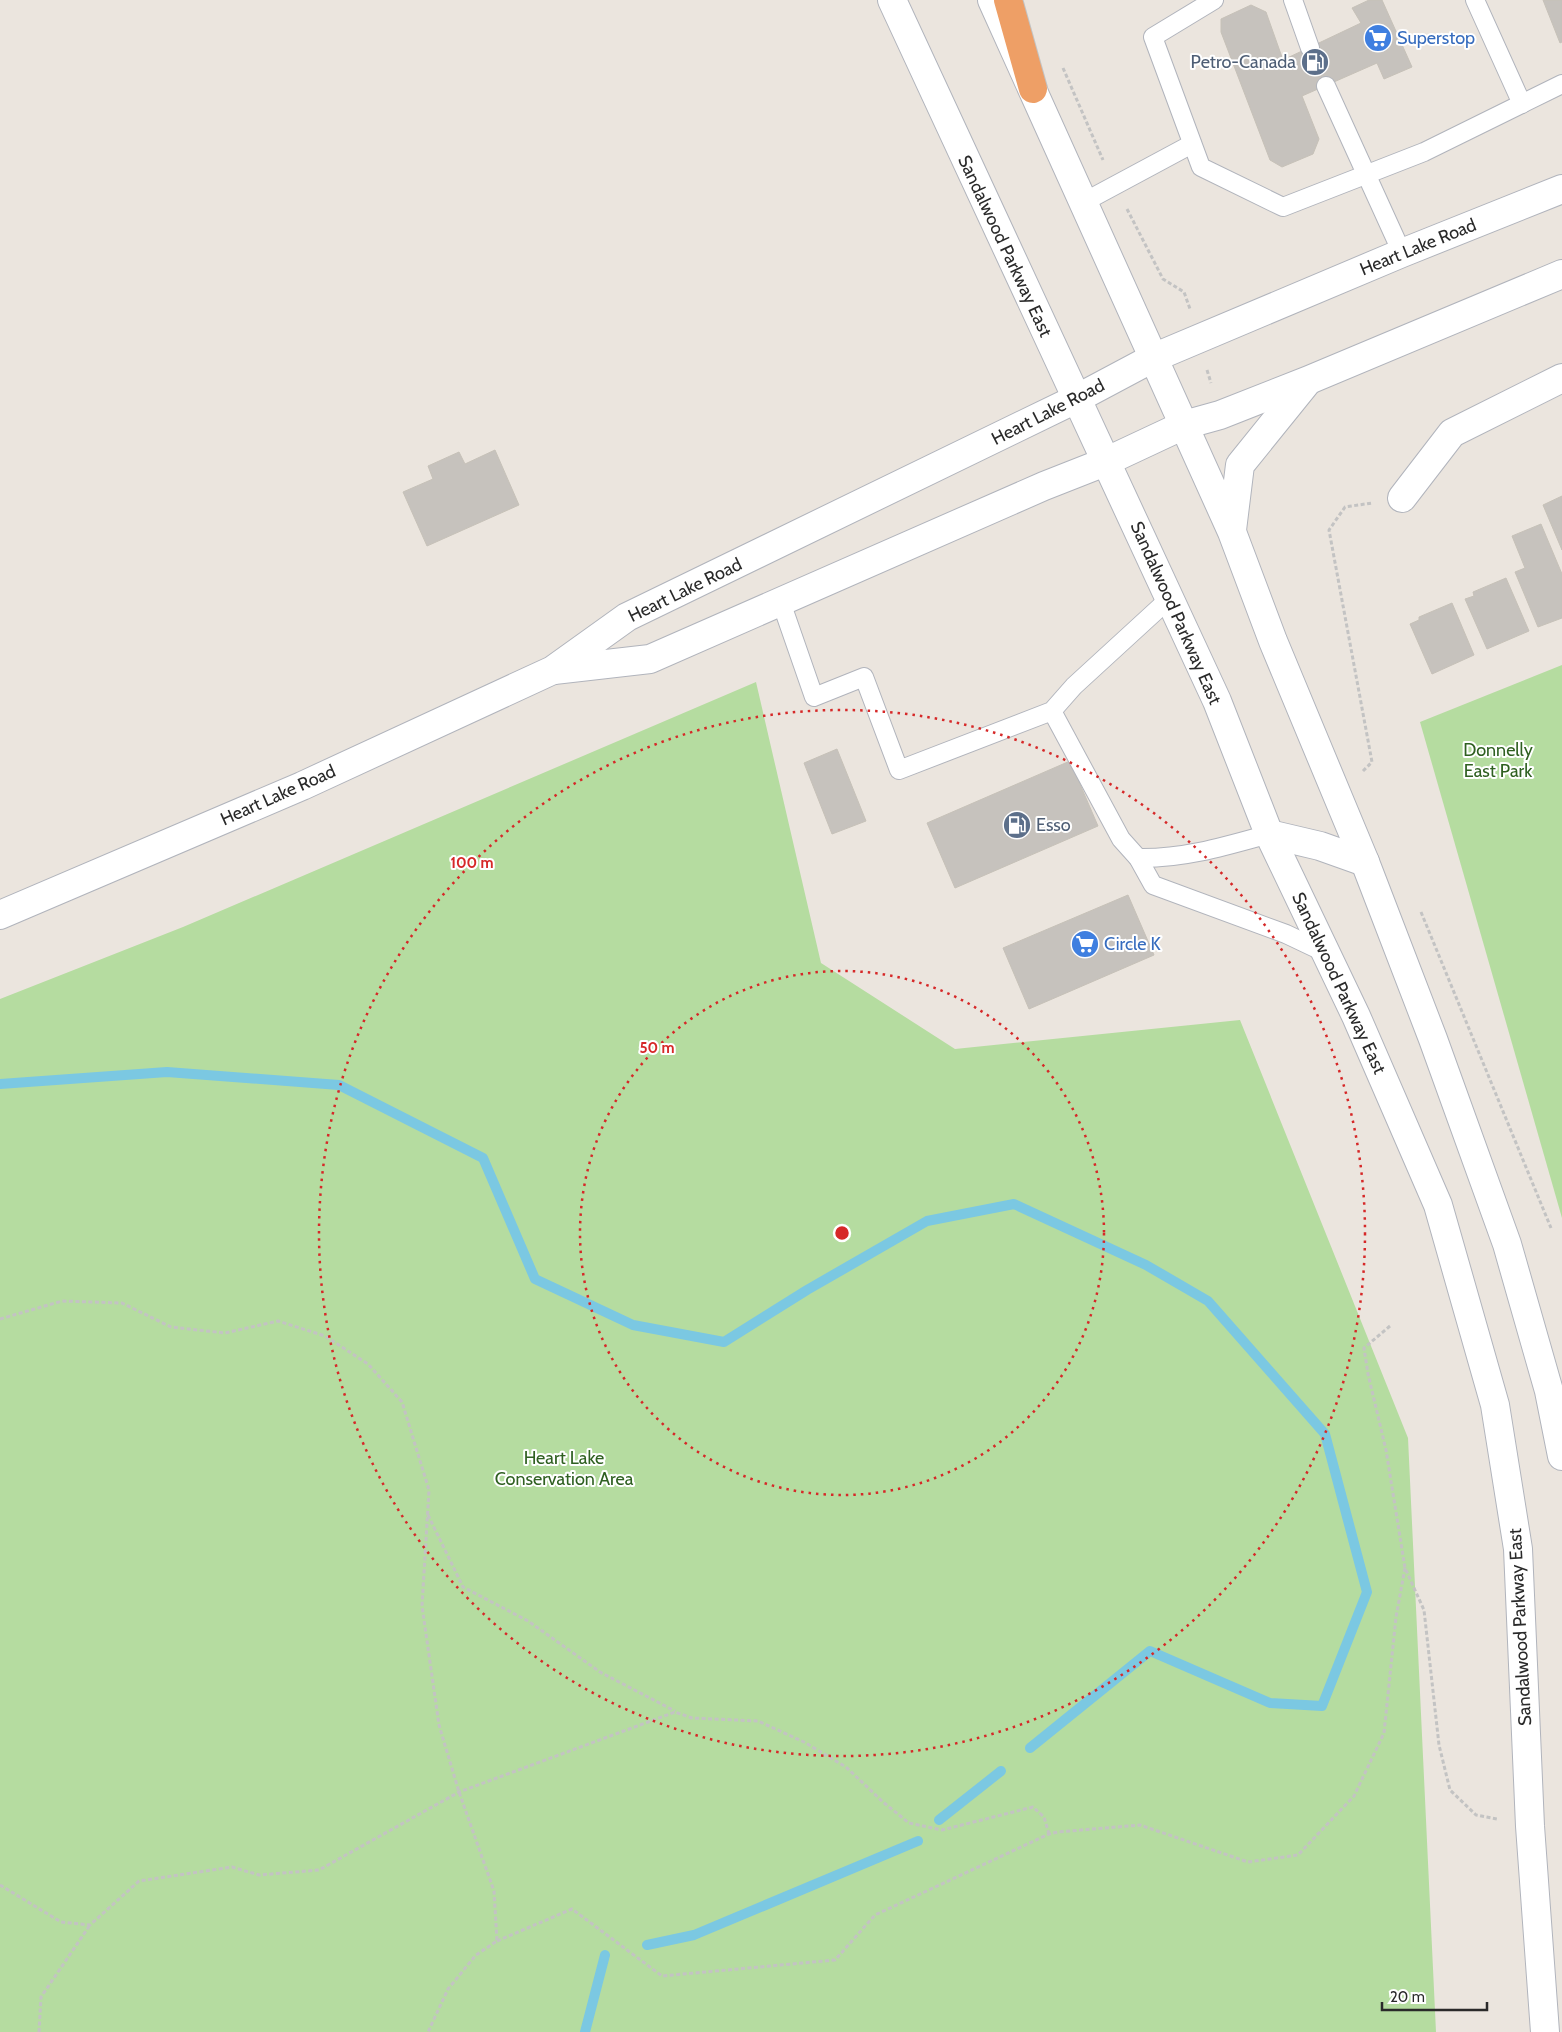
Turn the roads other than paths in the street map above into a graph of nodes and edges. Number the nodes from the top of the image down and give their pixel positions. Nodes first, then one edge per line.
1 (892, 0) edge
2 (992, 0) edge
3 (1008, 0) edge
4 (1214, 0) edge
5 (1293, 0) edge
6 (1474, 0) edge
7 (1310, 48) dead end
8 (1562, 84) edge
9 (1326, 86) dead end
10 (1033, 89) junction
11 (1522, 104) junction
12 (1192, 144) junction
13 (1366, 175) junction
14 (1562, 189) edge
15 (1084, 202) junction
16 (1402, 253) junction
17 (1562, 274) edge
18 (1153, 358) junction
19 (1562, 378) edge
20 (1309, 380) junction
21 (1076, 399) junction
22 (1184, 425) junction
23 (1105, 462) junction
24 (1402, 498) road end
25 (1232, 532) junction
26 (1170, 598) junction
27 (781, 602) junction
28 (553, 670) junction
29 (1052, 712) junction
30 (1269, 834) junction
31 (1138, 858) junction
32 (1365, 862) junction
33 (0, 915) edge
34 (1326, 953) junction
35 (1562, 1456) edge
36 (1545, 2032) edge

1 - 21 main road, Sandalwood Parkway East
2 - 10 main road
3 - 10 highway
4 - 12 lane
5 - 7 lane
6 - 11 lane
8 - 11 lane
9 - 13 lane
10 - 15 main road
11 - 13 lane
12 - 13 lane
12 - 15 lane
13 - 16 lane
14 - 16 main road, Heart Lake Road
15 - 18 main road
16 - 18 main road, Heart Lake Road
17 - 20 main road, Heart Lake Road
18 - 21 main road, Heart Lake Road
18 - 22 main road
19 - 24 main road
20 - 22 main road, Heart Lake Road
20 - 25 main road
21 - 23 main road, Sandalwood Parkway East
21 - 28 main road, Heart Lake Road
22 - 23 main road, Heart Lake Road
22 - 25 main road
23 - 26 main road, Sandalwood Parkway East
23 - 27 main road, Heart Lake Road
25 - 32 main road
26 - 29 lane
26 - 30 main road, Sandalwood Parkway East
27 - 28 main road, Heart Lake Road
27 - 29 lane
28 - 33 main road, Heart Lake Road
29 - 31 lane
30 - 31 lane
30 - 32 main road
30 - 34 main road, Sandalwood Parkway East
31 - 34 lane
32 - 35 main road
34 - 36 main road, Sandalwood Parkway East

